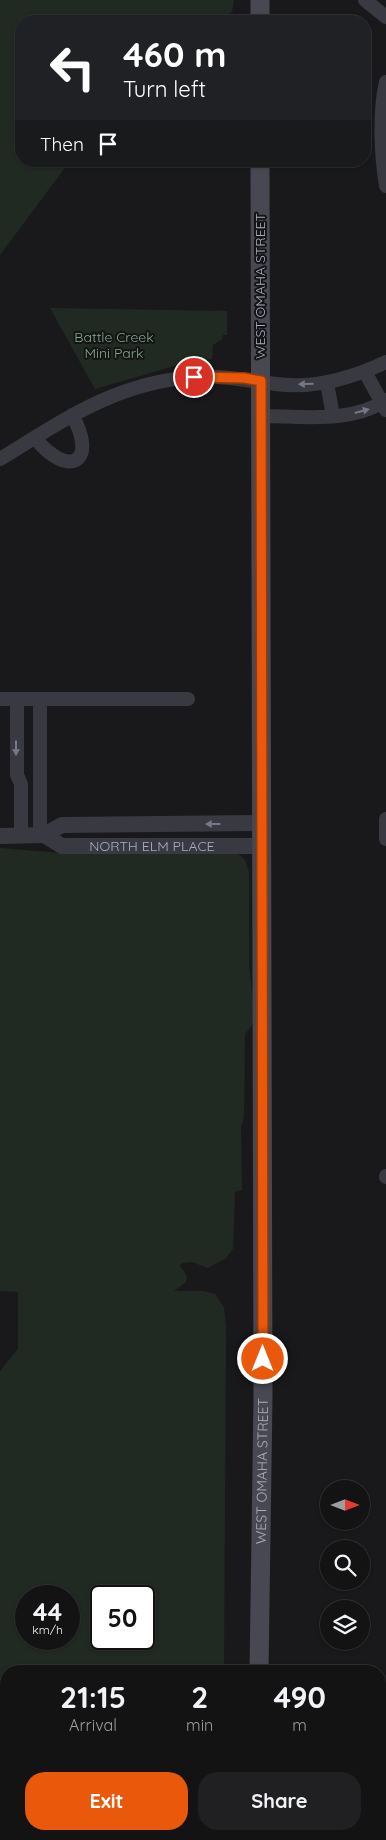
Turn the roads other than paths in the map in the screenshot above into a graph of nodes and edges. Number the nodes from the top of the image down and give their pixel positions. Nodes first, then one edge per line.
1 (260, 0) edge
2 (365, 0) edge
3 (260, 15) edge
4 (386, 18) edge
5 (386, 82) edge
6 (260, 167) edge
7 (386, 186) edge
8 (386, 362) edge
9 (365, 372) junction
10 (261, 381) junction
11 (327, 383) junction
12 (385, 405) edge
13 (72, 415) junction
14 (261, 416) junction
15 (333, 416) junction
16 (35, 438) junction
17 (0, 459) edge
18 (0, 699) edge
19 (17, 699) junction
20 (40, 699) junction
21 (188, 699) dead end
22 (386, 819) edge
23 (262, 824) junction
24 (42, 835) junction
25 (0, 836) edge
26 (21, 836) junction
27 (386, 839) edge
28 (262, 846) junction
29 (259, 1665) edge

1 - 3 main road
2 - 4 street
5 - 7 street
6 - 10 main road, WEST OMAHA STREET
8 - 9 street
9 - 11 street
9 - 12 street
11 -> 10 street
10 - 13 street
10 - 14 main road, WEST OMAHA STREET
11 - 15 street
15 -> 12 street
13 - 16 street
13 - 16 street
14 - 15 street
14 - 23 main road, WEST OMAHA STREET
16 - 17 street
18 - 19 street
19 - 20 street
19 -> 26 street
20 - 21 street
20 - 24 street
22 - 27 street
23 -> 24 street, NORTH ELM PLACE
23 - 28 main road, WEST OMAHA STREET
24 - 26 street, NORTH ELM PLACE
24 - 28 street, NORTH ELM PLACE
25 - 26 street, NORTH ELM PLACE
28 - 29 main road, WEST OMAHA STREET

